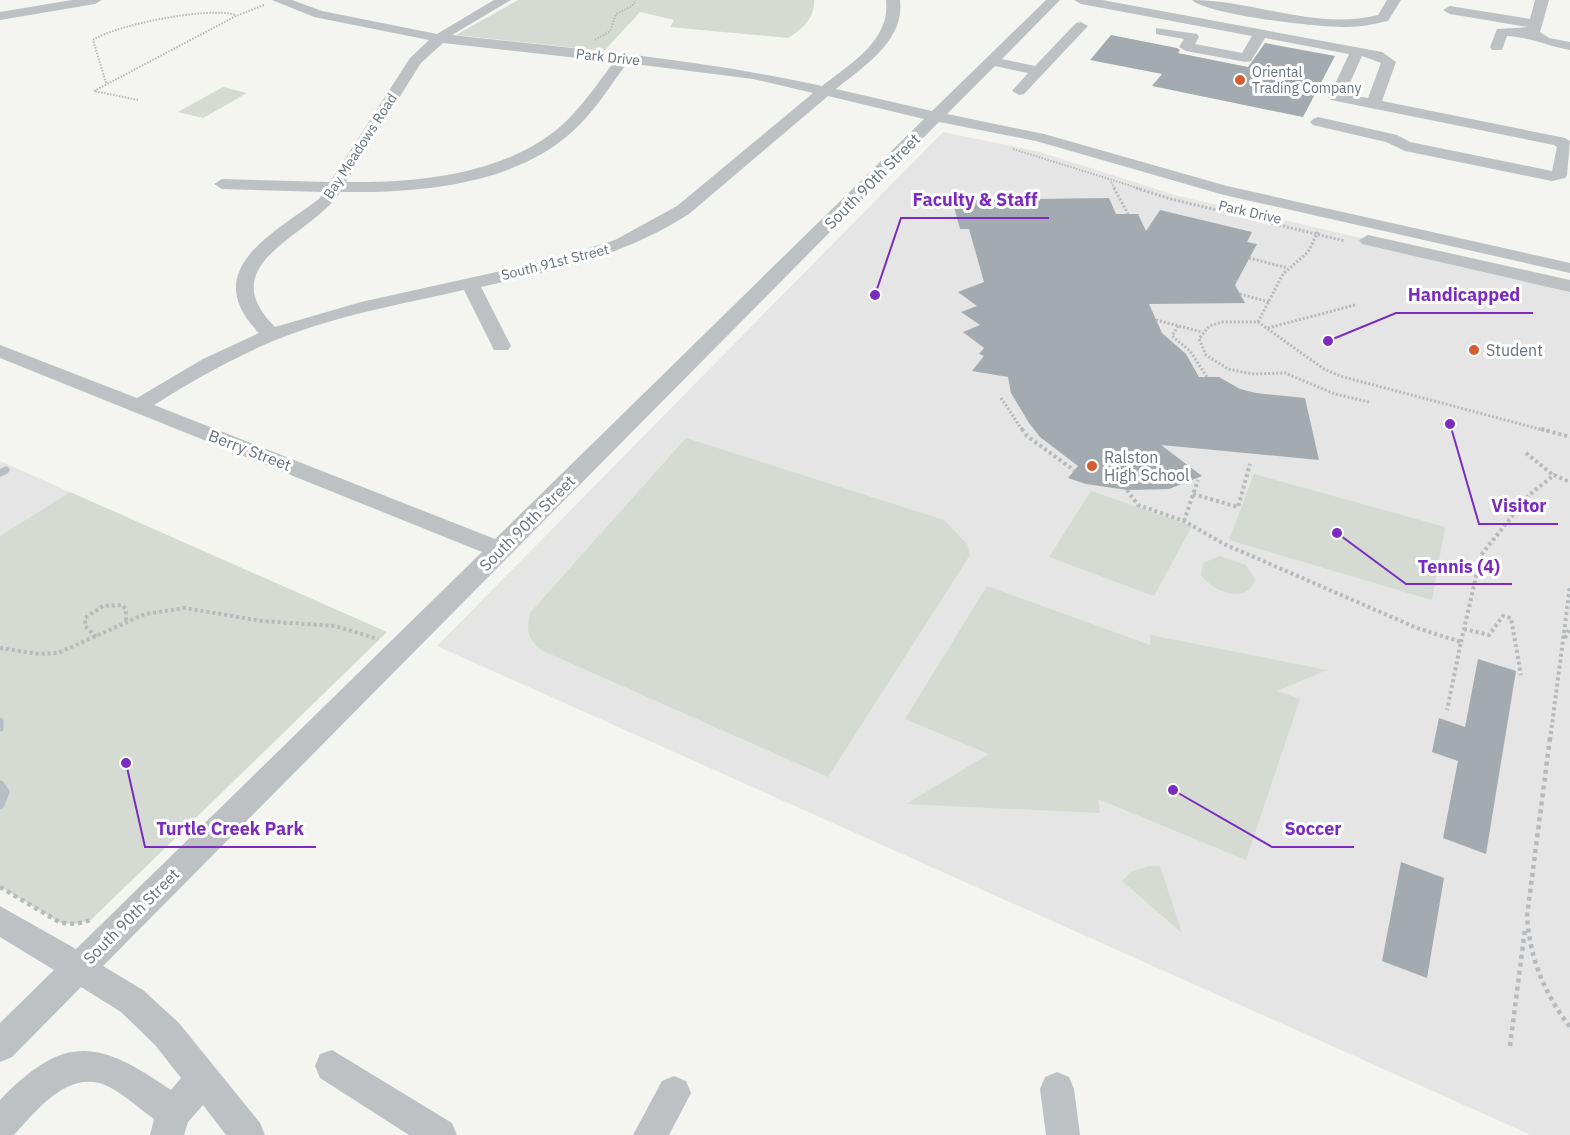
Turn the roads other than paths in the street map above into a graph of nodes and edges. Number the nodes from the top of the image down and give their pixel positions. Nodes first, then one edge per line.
1 (95, 0) edge
2 (279, 0) edge
3 (504, 0) edge
4 (893, 0) edge
5 (1053, 0) edge
6 (1081, 0) edge
7 (1199, 0) edge
8 (1394, 0) edge
9 (1542, 0) edge
10 (1126, 8) junction
11 (1450, 10) dead end
12 (0, 16) edge
13 (1114, 22) dead end
14 (1081, 26) dead end
15 (1148, 28) dead end
16 (1534, 28) junction
17 (1261, 33) junction
18 (1031, 37) junction
19 (438, 38) junction
20 (1064, 44) junction
21 (1570, 46) edge
22 (1497, 47) dead end
23 (1357, 51) junction
24 (623, 59) junction
25 (992, 62) junction
26 (1038, 71) junction
27 (825, 92) junction
28 (1019, 92) dead end
29 (1373, 104) junction
30 (1403, 110) junction
31 (937, 117) junction
32 (1318, 122) dead end
33 (1391, 138) junction
34 (1114, 180) road end
35 (222, 184) dead end
36 (336, 187) junction
37 (1201, 201) dead end
38 (1570, 268) edge
39 (470, 284) junction
40 (1570, 286) edge
41 (272, 335) junction
42 (501, 346) dead end
43 (0, 351) edge
44 (138, 406) junction
45 (500, 550) junction
46 (0, 920) edge
47 (79, 968) junction
48 (0, 1046) edge
49 (332, 1066) dead end
50 (203, 1079) junction
51 (1057, 1089) dead end
52 (674, 1093) dead end
53 (170, 1124) edge
54 (0, 1125) edge
55 (248, 1135) edge
56 (440, 1135) edge
57 (650, 1135) edge
58 (1063, 1135) edge

1 - 12 street
2 - 19 street, Park Drive
3 - 19 street, Bay Meadows Road
4 - 27 street, South 91st Street
5 - 18 street, South 90th Street
6 - 10 street
7 - 8 street
9 - 16 street
10 - 13 street
10 - 17 street
11 - 16 street
14 - 20 street
15 - 17 street
16 - 21 street
16 - 22 street
17 - 23 street
18 - 20 street
18 - 25 street, South 90th Street
19 - 24 street, Park Drive
19 - 36 street, Bay Meadows Road
20 - 26 street
23 - 29 street
23 - 29 street
24 - 27 street, Park Drive
24 - 36 street
25 - 26 street
25 - 31 street, South 90th Street
26 - 28 street
27 - 31 street, Park Drive
27 - 39 street, South 91st Street
29 - 30 street
30 - 33 street
30 - 33 street
31 - 34 street, Park Drive
31 - 38 street, Park Drive
31 - 45 street, South 90th Street
32 - 33 street
35 - 36 street
36 - 41 street, Bay Meadows Road
37 - 40 street, Park Drive
39 - 41 street, South 91st Street
39 - 42 street
41 - 44 street, South 91st Street
43 - 44 street, Berry Street
44 - 45 street, Berry Street
45 - 47 street, South 90th Street
46 - 47 street
47 - 48 street, South 90th Street
47 - 50 street
49 - 56 street
50 - 53 street
50 - 55 street
51 - 58 street
52 - 57 street
53 - 54 street

